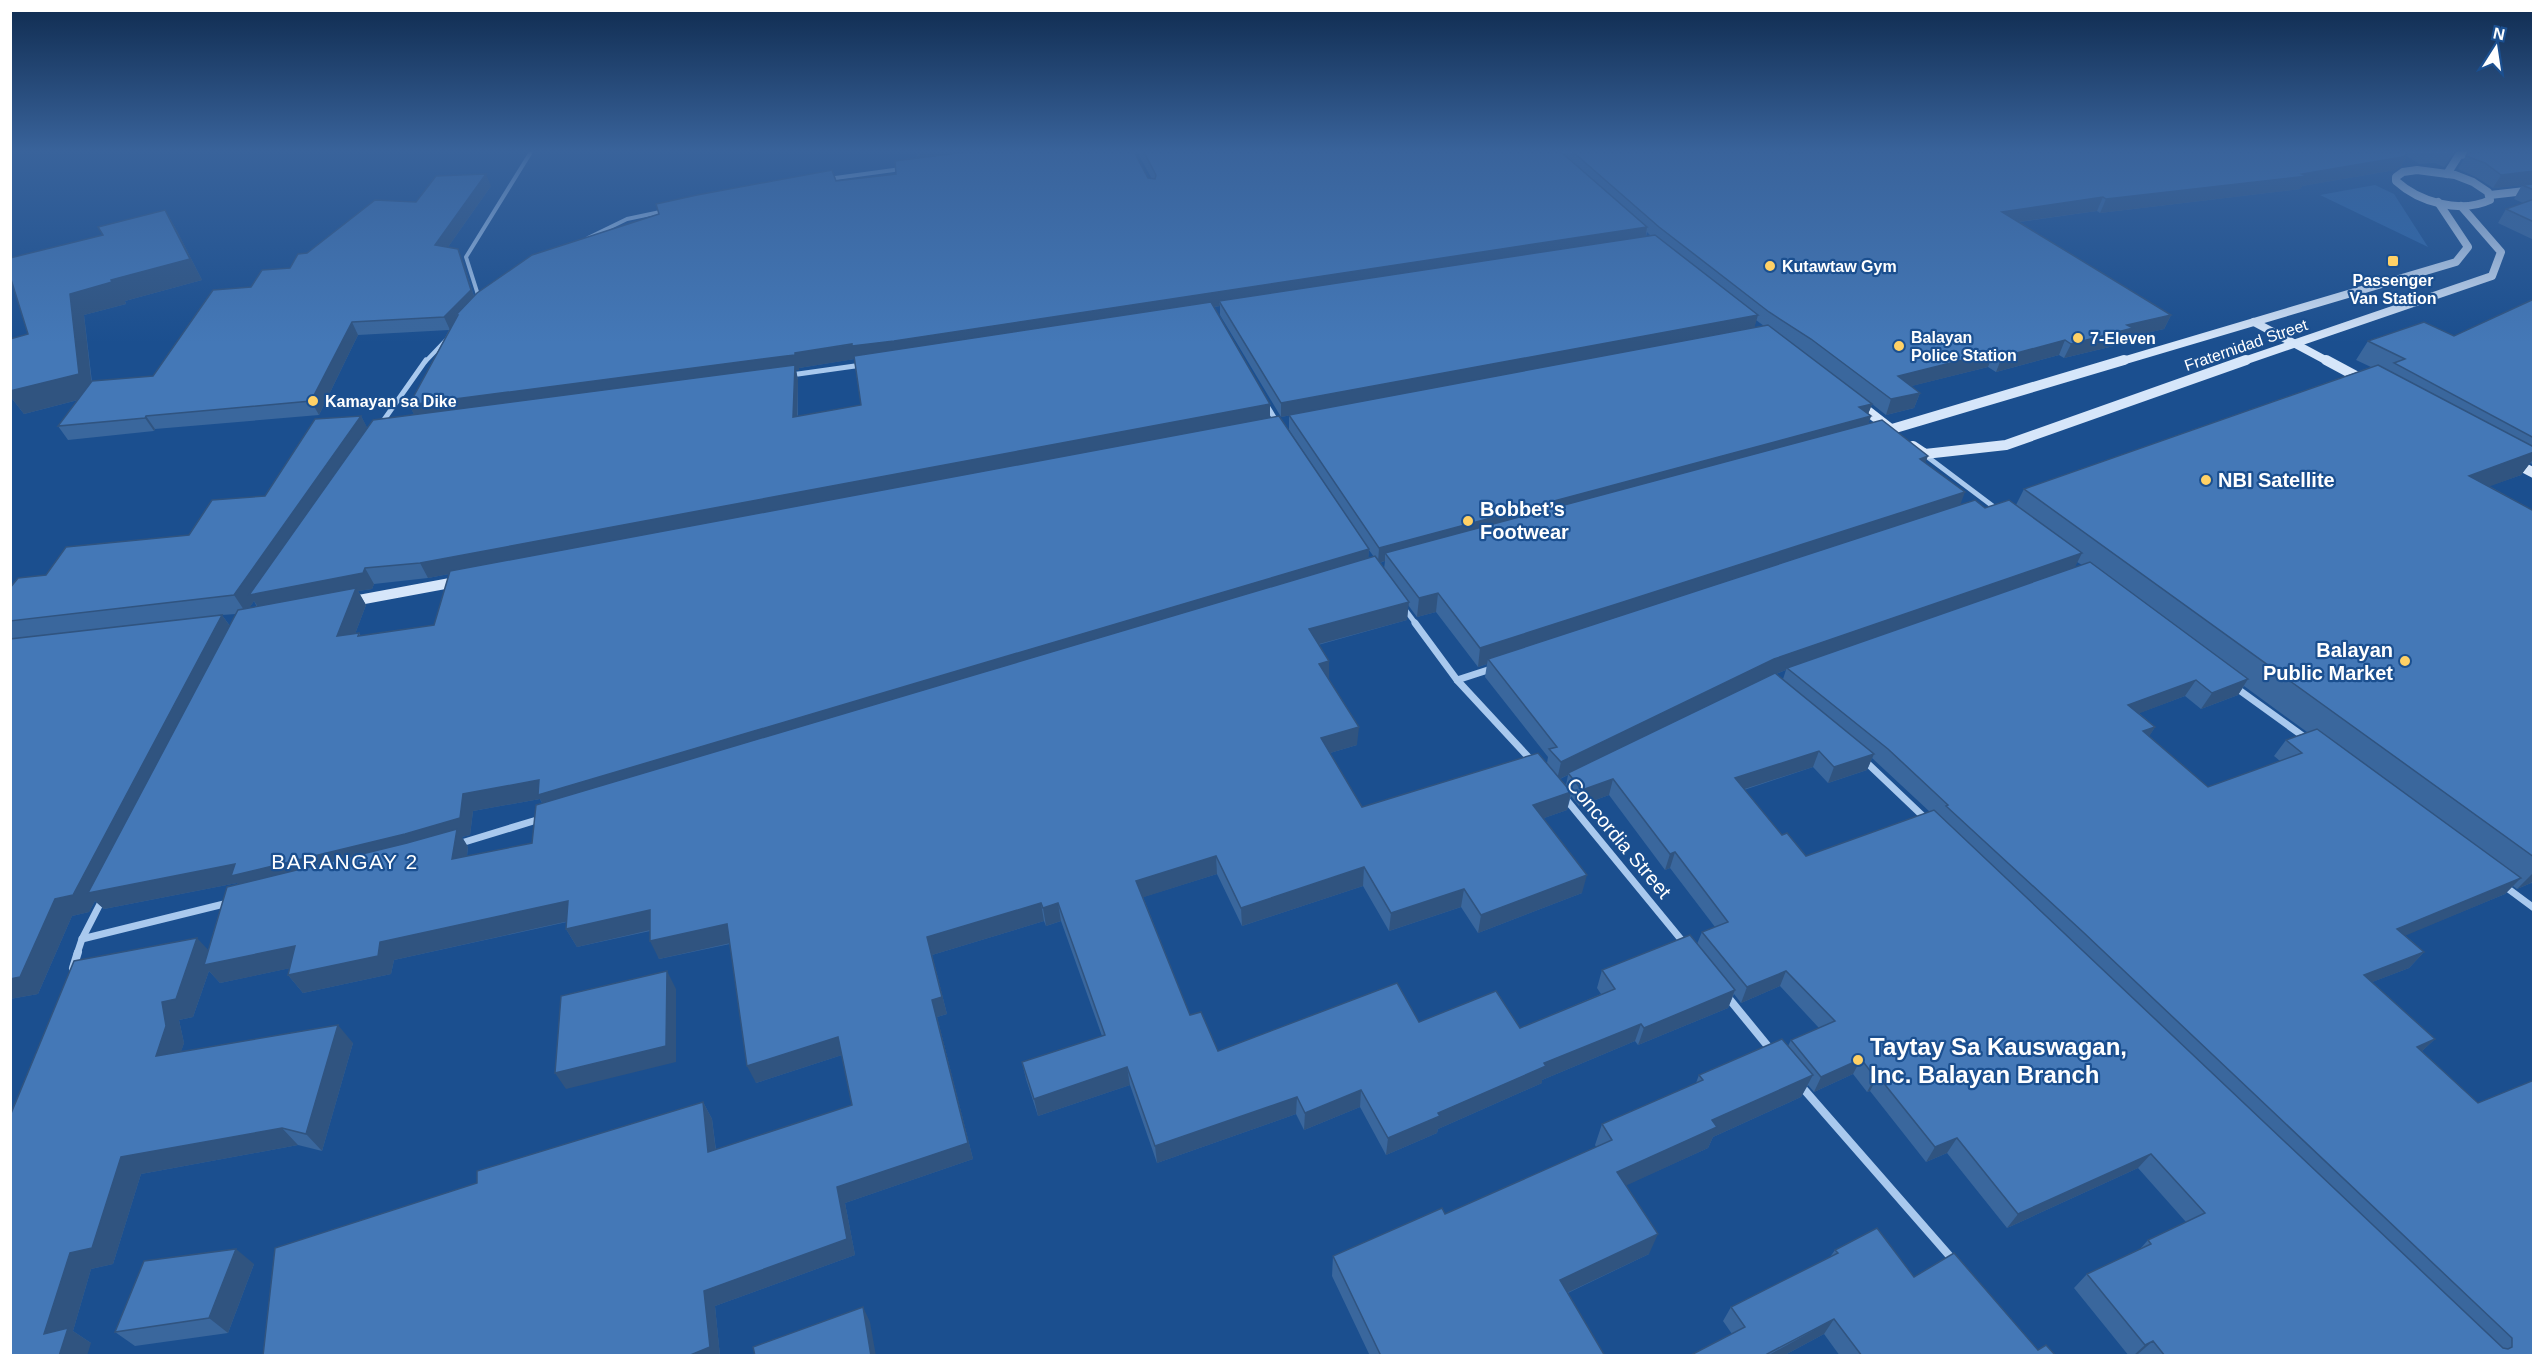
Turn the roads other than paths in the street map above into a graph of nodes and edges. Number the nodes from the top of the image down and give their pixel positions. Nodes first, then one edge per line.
1 (492, 216) edge
2 (642, 216) edge
3 (2447, 216) edge
4 (2469, 216) edge
5 (578, 243) edge
6 (481, 304) edge
7 (2254, 322) junction
8 (450, 336) edge
9 (2297, 344) junction
10 (873, 363) edge
11 (779, 377) edge
12 (2380, 389) edge
13 (1260, 393) edge
14 (1847, 395) edge
15 (1289, 422) edge
16 (1278, 424) junction
17 (1266, 426) edge
18 (388, 429) edge
19 (1880, 432) edge
20 (1284, 433) edge
21 (1900, 436) junction
22 (1925, 454) junction
23 (2503, 456) edge
24 (2534, 473) edge
25 (1991, 505) junction
26 (1980, 508) edge
27 (2000, 512) edge
28 (468, 579) edge
29 (1396, 597) edge
30 (339, 604) edge
31 (1503, 665) edge
32 (1457, 680) junction
33 (2226, 680) edge
34 (2312, 744) edge
35 (1855, 753) edge
36 (1541, 771) edge
37 (1556, 787) edge
38 (543, 819) edge
39 (1932, 824) edge
40 (452, 846) edge
41 (2495, 879) edge
42 (104, 896) edge
43 (233, 902) edge
44 (2534, 908) edge
45 (82, 939) junction
46 (1691, 952) edge
47 (72, 972) edge
48 (1721, 988) edge
49 (1774, 1053) edge
50 (1796, 1080) edge
51 (1960, 1267) edge

1 - 6 street
2 - 5 street
3 - 7 street, Fraternidad Street
4 - 9 street, Fraternidad Street
7 - 9 street
7 - 21 street, Fraternidad Street
8 - 18 street
9 - 12 street
9 - 22 street, Fraternidad Street
10 - 11 street
13 - 16 street
14 - 21 street
15 - 16 street
16 - 17 street
16 - 20 street
19 - 21 street
21 - 22 street
22 - 25 street
23 - 24 street
25 - 26 street
25 - 27 street
28 - 30 street
29 - 32 street, Concordia Street
31 - 32 street
32 - 36 street, Concordia Street
33 - 34 street
35 - 39 street
37 - 46 street, Concordia Street
38 - 40 street
41 - 44 street
42 - 45 street
43 - 45 street
45 - 47 street
48 - 49 street
50 - 51 street

